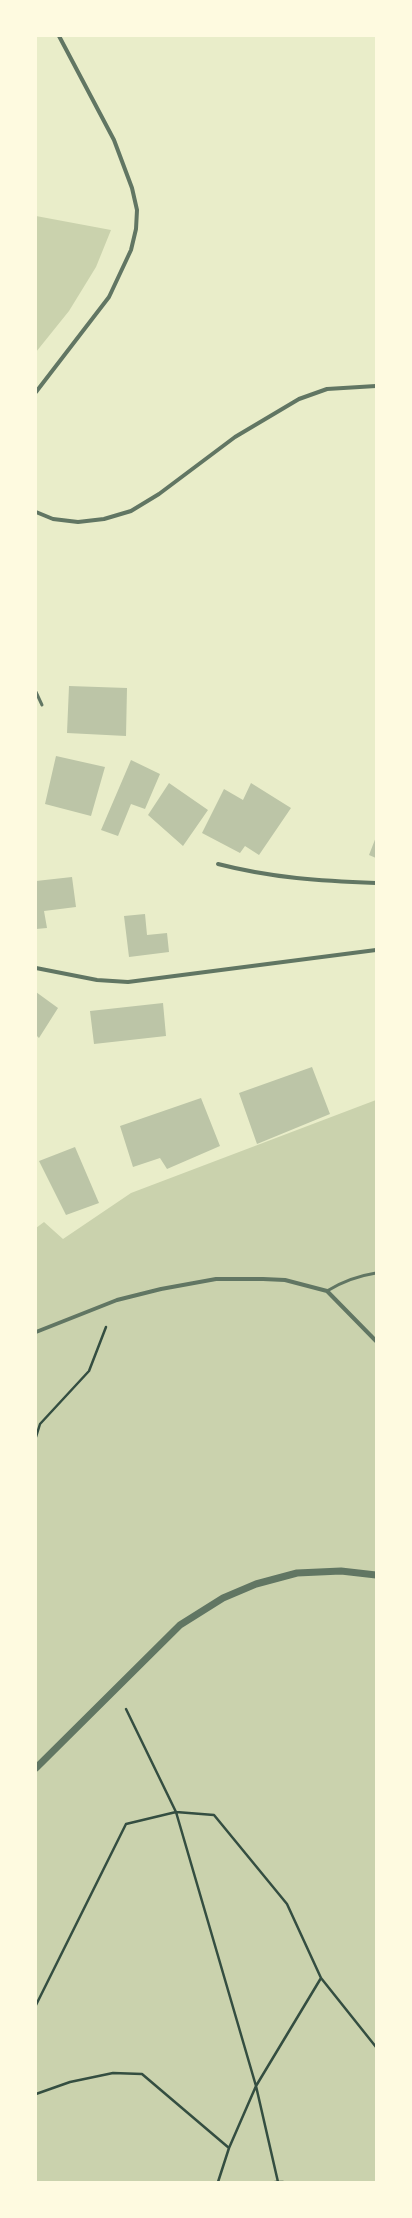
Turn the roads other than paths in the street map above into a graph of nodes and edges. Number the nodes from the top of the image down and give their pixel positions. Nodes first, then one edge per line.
1 (59, 36) edge
2 (376, 386) edge
3 (36, 392) edge
4 (36, 512) edge
5 (36, 692) edge
6 (42, 705) dead end
7 (218, 864) dead end
8 (376, 883) edge
9 (376, 950) edge
10 (36, 968) edge
11 (376, 1273) edge
12 (327, 1291) junction
13 (36, 1332) edge
14 (376, 1341) edge
15 (376, 1575) edge
16 (36, 1768) edge

1 - 3 street
2 - 4 street
5 - 6 lane
7 - 8 street
9 - 10 street
11 - 12 lane
12 - 13 street
12 - 14 street
15 - 16 street

